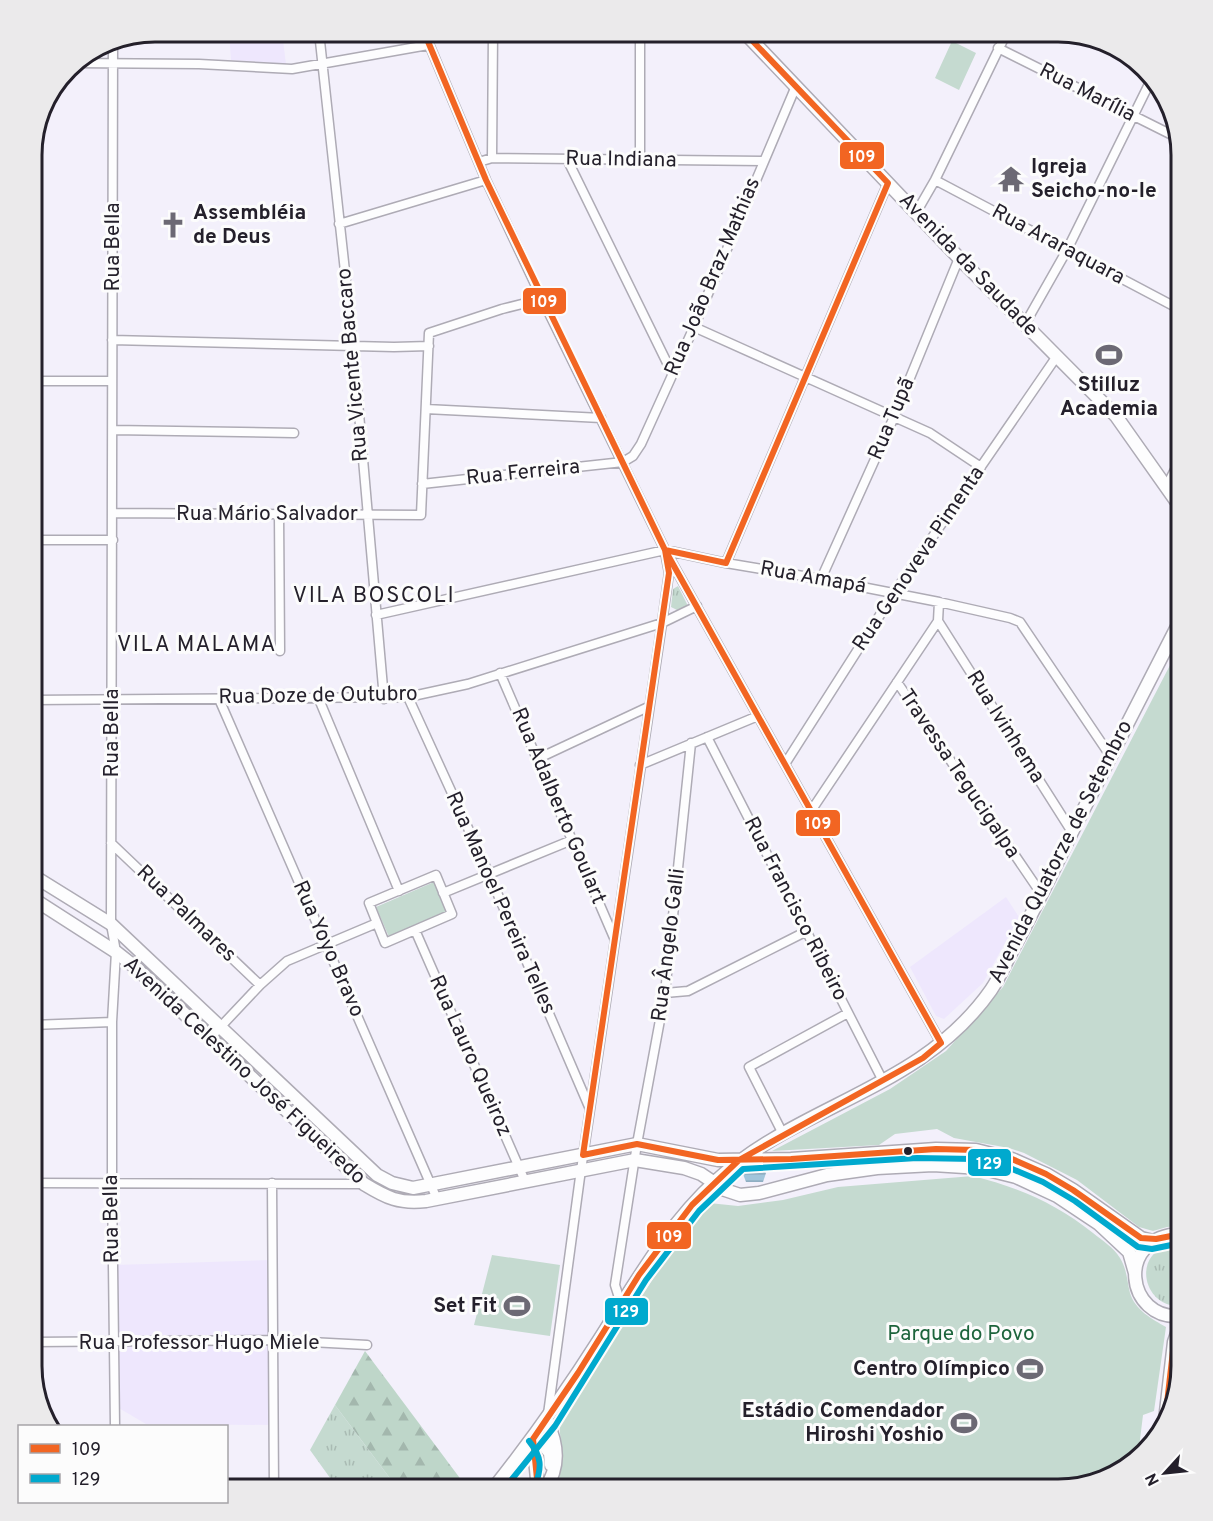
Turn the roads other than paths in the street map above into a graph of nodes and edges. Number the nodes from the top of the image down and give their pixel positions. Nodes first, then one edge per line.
1 (320, 42) edge
2 (427, 42) edge
3 (493, 42) edge
4 (640, 42) edge
5 (754, 42) edge
6 (1001, 42) edge
7 (428, 45) junction
8 (998, 48) junction
9 (113, 51) edge
10 (89, 63) edge
11 (113, 63) junction
12 (322, 65) junction
13 (796, 86) junction
14 (1148, 87) edge
15 (1134, 116) junction
16 (1169, 134) edge
17 (492, 158) junction
18 (567, 159) junction
19 (640, 160) junction
20 (763, 161) junction
21 (479, 162) junction
22 (486, 180) junction
23 (935, 180) junction
24 (888, 183) junction
25 (916, 213) junction
26 (339, 224) junction
27 (1067, 250) junction
28 (959, 258) junction
29 (542, 299) junction
30 (1171, 304) edge
31 (1025, 324) junction
32 (694, 327) junction
33 (112, 340) junction
34 (353, 345) junction
35 (429, 346) junction
36 (1057, 356) junction
37 (672, 373) junction
38 (805, 377) junction
39 (42, 381) edge
40 (112, 381) junction
41 (426, 409) junction
42 (894, 417) junction
43 (601, 418) junction
44 (113, 430) junction
45 (294, 433) dead end
46 (623, 462) junction
47 (981, 467) junction
48 (1171, 478) edge
49 (422, 484) junction
50 (1166, 487) junction
51 (1171, 494) edge
52 (113, 513) junction
53 (279, 514) junction
54 (367, 515) junction
55 (42, 540) edge
56 (113, 540) junction
57 (665, 550) junction
58 (726, 563) junction
59 (821, 579) junction
60 (894, 593) junction
61 (939, 602) junction
62 (697, 606) junction
63 (376, 615) junction
64 (938, 621) junction
65 (662, 623) junction
66 (1171, 640) edge
67 (280, 651) dead end
68 (500, 673) junction
69 (897, 682) junction
70 (318, 697) junction
71 (408, 698) junction
72 (42, 699) edge
73 (112, 699) junction
74 (219, 699) junction
75 (384, 699) junction
76 (648, 707) junction
77 (758, 716) junction
78 (707, 737) junction
79 (692, 743) junction
80 (1111, 757) junction
81 (537, 759) junction
82 (785, 764) junction
83 (640, 765) junction
84 (811, 811) junction
85 (1072, 832) junction
86 (572, 840) junction
87 (111, 843) junction
88 (489, 874) junction
89 (42, 881) edge
90 (399, 891) junction
91 (443, 893) junction
92 (1042, 895) junction
93 (42, 904) edge
94 (377, 923) junction
95 (111, 924) junction
96 (416, 930) junction
97 (807, 931) junction
98 (615, 940) junction
99 (326, 945) junction
100 (116, 952) junction
101 (260, 985) junction
102 (665, 993) junction
103 (849, 1013) junction
104 (112, 1022) junction
105 (42, 1025) edge
106 (220, 1027) junction
107 (210, 1038) junction
108 (941, 1043) junction
109 (883, 1081) junction
110 (590, 1109) junction
111 (783, 1134) junction
112 (637, 1144) junction
113 (583, 1155) junction
114 (635, 1160) junction
115 (739, 1160) junction
116 (519, 1167) junction
117 (581, 1170) junction
118 (525, 1181) junction
119 (42, 1183) edge
120 (272, 1183) junction
121 (713, 1183) junction
122 (112, 1184) junction
123 (364, 1184) junction
124 (430, 1184) junction
125 (436, 1199) junction
126 (1171, 1235) edge
127 (1153, 1241) junction
128 (1135, 1273) junction
129 (621, 1304) junction
130 (1171, 1315) edge
131 (273, 1340) junction
132 (42, 1342) edge
133 (114, 1342) junction
134 (367, 1345) dead end
135 (547, 1420) junction
136 (115, 1425) edge
137 (535, 1437) junction
138 (274, 1479) edge
139 (502, 1479) edge
140 (537, 1479) edge
141 (547, 1479) edge
142 (552, 1479) edge

1 - 12 street, Rua Vicente Baccaro
2 - 7 street
3 - 17 street
4 - 19 street
5 - 13 street, Avenida da Saudade
6 - 8 street
7 - 12 street
7 - 21 street
8 - 15 street, Rua Marília
8 - 23 street
9 - 11 street, Rua Bella
10 - 11 street
11 - 12 street
11 - 33 street, Rua Bella
12 - 26 street, Rua Vicente Baccaro
13 - 20 street, Rua João Braz Mathias
13 - 24 street, Avenida da Saudade
14 - 15 street
15 - 16 street, Rua Marília
15 - 27 street
17 - 18 street, Rua Indiana
17 - 21 street, Rua Indiana
18 - 19 street, Rua Indiana
18 - 37 street
19 - 20 street, Rua Indiana
20 - 32 street, Rua João Braz Mathias
21 - 22 street
22 - 26 street
22 - 29 street
23 - 25 street
23 - 27 street, Rua Araraquara
24 - 25 street, Avenida da Saudade
24 - 38 street
25 - 28 street, Avenida da Saudade
26 - 34 street, Rua Vicente Baccaro
27 - 30 street, Rua Araraquara
27 - 31 street
28 - 31 street, Avenida da Saudade
28 - 42 street, Rua Tupã
29 - 35 street
29 - 43 street
31 - 36 street, Avenida da Saudade
32 - 37 street, Rua João Braz Mathias
32 - 38 street
33 - 34 street
33 - 40 street, Rua Bella
34 - 35 street
34 - 54 street, Rua Vicente Baccaro
35 - 41 street
36 - 47 street, Rua Genoveva Pimenta
36 - 50 street, Avenida da Saudade
37 - 46 street, Rua João Braz Mathias
38 - 42 street
38 - 58 street
39 - 40 street
40 - 44 street, Rua Bella
41 - 43 street
41 - 49 street
42 - 47 street
42 - 59 street, Rua Tupã
43 - 46 street
44 - 45 street
44 - 52 street, Rua Bella
46 - 49 street, Rua Ferreira
46 - 57 street
47 - 60 street, Rua Genoveva Pimenta
48 - 50 street
49 - 54 street, Rua Mário Salvador
50 - 51 street, Avenida da Saudade
52 - 53 street, Rua Mário Salvador
52 - 56 street, Rua Bella
53 - 54 street, Rua Mário Salvador
53 - 67 street
54 - 63 street, Rua Vicente Baccaro
55 - 56 street
56 - 73 street, Rua Bella
57 - 58 street, Rua Amapá
57 - 62 street
57 - 63 street, Rua Amapá
57 - 65 street
58 - 59 street, Rua Amapá
59 - 60 street, Rua Amapá
60 - 61 street, Rua Amapá
60 - 82 street, Rua Genoveva Pimenta
61 - 64 street
61 - 80 street, Rua Amapá
62 - 65 street, Rua Doze de Outubro
62 - 77 street
63 - 75 street, Rua Vicente Baccaro
64 - 69 street
64 - 85 street, Rua Ivinhema
65 - 68 street, Rua Doze de Outubro
65 - 76 street
66 - 80 street, Avenida Quatorze de Setembro
68 - 71 street, Rua Doze de Outubro
68 - 81 street, Rua Adalberto Goulart
69 - 84 street
69 - 92 street, Travessa Tegucigalpa
70 - 74 street, Rua Doze de Outubro
70 - 75 street, Rua Doze de Outubro
70 - 90 street
71 - 75 street, Rua Doze de Outubro
71 - 88 street, Rua Manoel Pereira Telles
72 - 73 street, Rua Doze de Outubro
73 - 74 street, Rua Doze de Outubro
73 - 87 street, Rua Bella
74 - 99 street, Rua Yoyo Bravo
76 - 81 street
76 - 83 street
77 - 78 street
77 - 82 street
78 - 79 street
78 - 97 street, Rua Francisco Ribeiro
79 - 83 street
79 - 102 street, Rua Ângelo Galli
80 - 85 street, Avenida Quatorze de Setembro
81 - 86 street, Rua Adalberto Goulart
82 - 84 street
83 - 98 street
84 - 108 street
85 - 92 street, Avenida Quatorze de Setembro
86 - 88 street
86 - 98 street, Rua Adalberto Goulart
87 - 95 street, Rua Bella
87 - 101 street, Rua Palmares
88 - 91 street
88 - 110 street, Rua Manoel Pereira Telles
89 - 95 street, Avenida Celestino José Figueiredo
90 - 91 street
90 - 94 street
91 - 96 street
92 - 108 street, Avenida Quatorze de Setembro
93 - 100 street, Avenida Celestino José Figueiredo
94 - 96 street
94 - 99 street
95 - 100 street, Rua Bella
95 - 106 street, Avenida Celestino José Figueiredo
96 - 116 street, Rua Lauro Queiroz
97 - 102 street
97 - 103 street, Rua Francisco Ribeiro
98 - 110 street
99 - 101 street
99 - 124 street, Rua Yoyo Bravo
100 - 104 street, Rua Bella
100 - 107 street, Avenida Celestino José Figueiredo
101 - 106 street
102 - 112 street, Rua Ângelo Galli
103 - 109 street, Rua Francisco Ribeiro
103 - 111 street
104 - 105 street
104 - 122 street, Rua Bella
106 - 107 street
106 - 124 street, Avenida Celestino José Figueiredo
107 - 123 street, Avenida Celestino José Figueiredo
108 - 109 street, Avenida Quatorze de Setembro
109 - 111 street, Avenida Quatorze de Setembro
110 - 113 street
111 - 115 street, Avenida Quatorze de Setembro
112 - 113 street, Avenida Celestino José Figueiredo
112 - 114 street, Rua Ângelo Galli
112 - 115 street, Avenida Celestino José Figueiredo
113 - 116 street, Avenida Celestino José Figueiredo
113 - 117 street
114 - 117 street, Avenida Celestino José Figueiredo
114 - 121 street, Avenida Celestino José Figueiredo
114 - 129 street
115 - 121 street, Avenida Quatorze de Setembro
115 - 127 street, Avenida Celestino José Figueiredo
116 - 118 street, Rua Lauro Queiroz
116 - 124 street, Avenida Celestino José Figueiredo
117 - 118 street, Avenida Celestino José Figueiredo
117 - 135 street
118 - 125 street, Avenida Celestino José Figueiredo
119 - 122 street
120 - 122 street
120 - 123 street
120 - 131 street
121 - 128 street, Avenida Celestino José Figueiredo
121 - 129 street, Avenida Quatorze de Setembro
122 - 133 street, Rua Bella
123 - 125 street, Avenida Celestino José Figueiredo
124 - 125 street, Rua Yoyo Bravo
126 - 127 street
127 - 128 street
128 - 130 street, Avenida Celestino José Figueiredo
129 - 135 street, Avenida Quatorze de Setembro
131 - 133 street, Rua Professor Hugo Miele
131 - 134 street, Rua Professor Hugo Miele
131 - 138 street
132 - 133 street, Rua Professor Hugo Miele
133 - 136 street, Rua Bella
135 - 137 street, Avenida Quatorze de Setembro
135 - 142 street
137 - 139 street, Avenida Quatorze de Setembro
137 - 140 street
137 - 141 street

